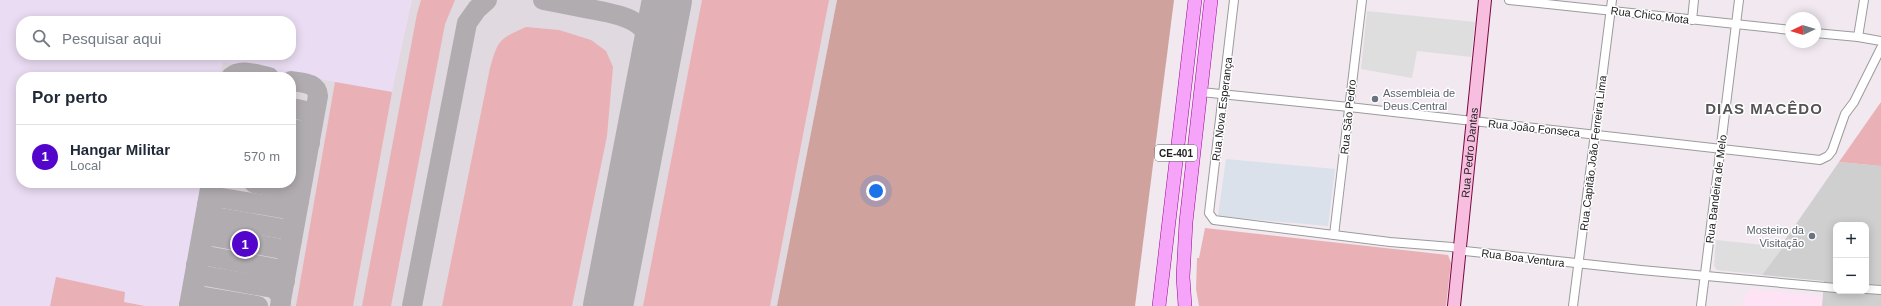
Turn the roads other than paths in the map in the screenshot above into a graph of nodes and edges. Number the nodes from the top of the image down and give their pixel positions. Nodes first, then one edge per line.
1 (1196, 0) edge
2 (1212, 0) edge
3 (1234, 0) edge
4 (1362, 0) edge
5 (1485, 0) edge
6 (1509, 0) edge
7 (1612, 0) edge
8 (1694, 0) edge
9 (1740, 0) edge
10 (1864, 0) edge
11 (1611, 10) junction
12 (1692, 20) junction
13 (1736, 24) junction
14 (1785, 29) edge
15 (1821, 34) edge
16 (1858, 37) junction
17 (1881, 42) edge
18 (1881, 48) edge
19 (1201, 92) junction
20 (1223, 94) junction
21 (1349, 107) junction
22 (1472, 121) junction
23 (1596, 135) junction
24 (1721, 149) junction
25 (1212, 218) joint
26 (1334, 235) junction
27 (1459, 249) junction
28 (1578, 264) junction
29 (1705, 276) junction
30 (1833, 288) edge
31 (1869, 289) edge
32 (1881, 290) edge
33 (1159, 306) edge
34 (1185, 306) edge
35 (1454, 306) edge
36 (1573, 306) edge
37 (1701, 306) edge

1 - 33 main road, CE-401
2 - 19 main road, CE-401
3 - 20 street, Rua Nova Esperança
4 - 21 street, Rua São Pedro
5 - 22 main road, Rua Pedro Dantas
6 - 11 street, Rua Chico Mota
7 - 11 street, Rua Capitão João Ferreira Lima
8 - 12 street
9 - 13 street, Rua Bandeira de Melo
10 - 16 street
11 - 12 street, Rua Chico Mota
11 - 23 street, Rua Capitão João Ferreira Lima
12 - 13 street, Rua Chico Mota
13 - 14 street, Rua Chico Mota
13 - 24 street, Rua Bandeira de Melo
15 - 16 street
16 - 17 street
18 - 24 street, Rua João Fonseca
19 - 20 street, Rua João Fonseca
19 - 34 main road, CE-401
20 - 21 street, Rua João Fonseca
20 - 25 street, Rua Nova Esperança
21 - 22 street, Rua João Fonseca
21 - 26 street, Rua São Pedro
22 - 23 street, Rua João Fonseca
22 - 27 main road, Rua Pedro Dantas
23 - 24 street, Rua João Fonseca
23 - 28 street, Rua Capitão João Ferreira Lima
24 - 29 street, Rua Bandeira de Melo
25 - 26 street, Rua Boa Ventura
26 - 27 street, Rua Boa Ventura
27 - 28 street, Rua Boa Ventura
27 - 35 main road, Rua Pedro Dantas
28 - 29 street, Rua Boa Ventura
28 - 36 street, Rua Capitão João Ferreira Lima
29 - 30 street, Rua Boa Ventura
29 - 37 street, Rua Bandeira de Melo
31 - 32 street

